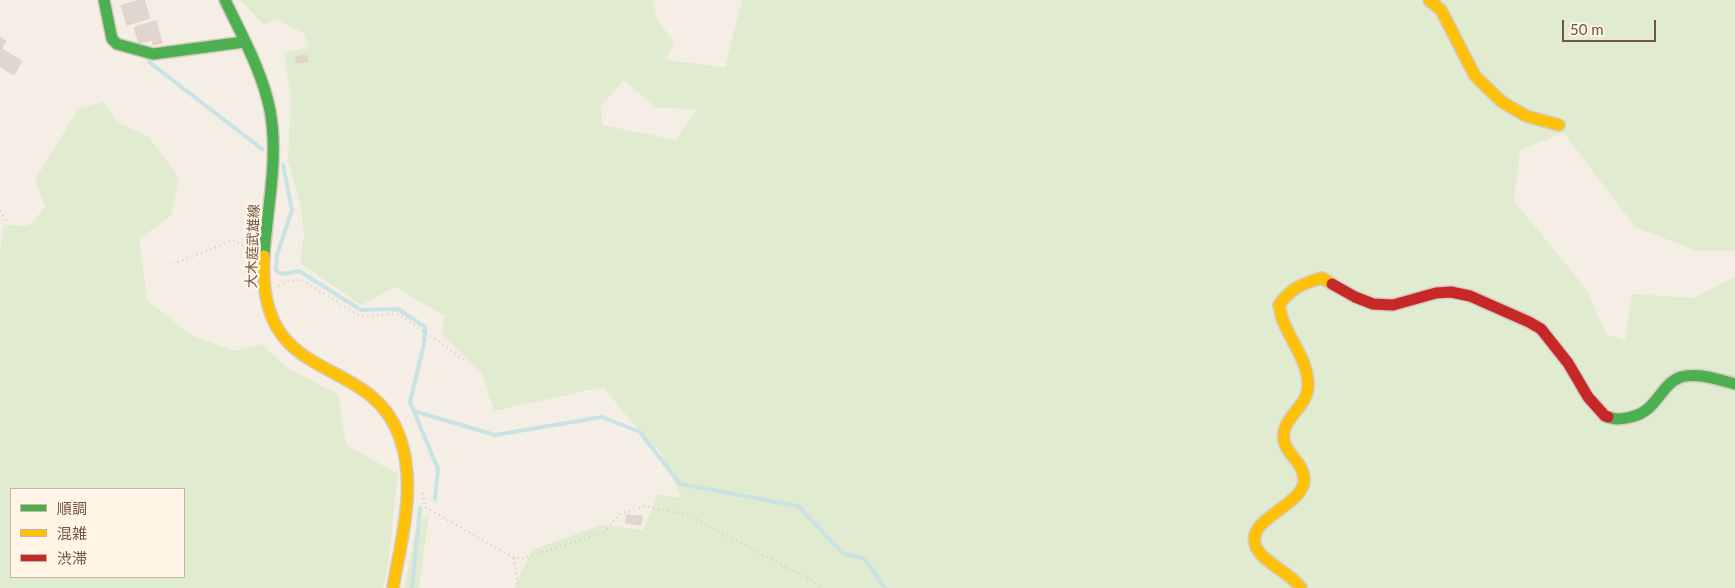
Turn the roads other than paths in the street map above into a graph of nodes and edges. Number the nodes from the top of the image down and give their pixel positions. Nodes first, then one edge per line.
1 (104, 0) edge
2 (225, 0) edge
3 (1429, 0) edge
4 (244, 42) junction
5 (1559, 124) dead end
6 (1735, 384) edge
7 (393, 588) edge
8 (1301, 588) edge

1 - 4 street
2 - 4 street, 大木庭武雄線
3 - 5 street
4 - 7 street, 大木庭武雄線
6 - 8 street

